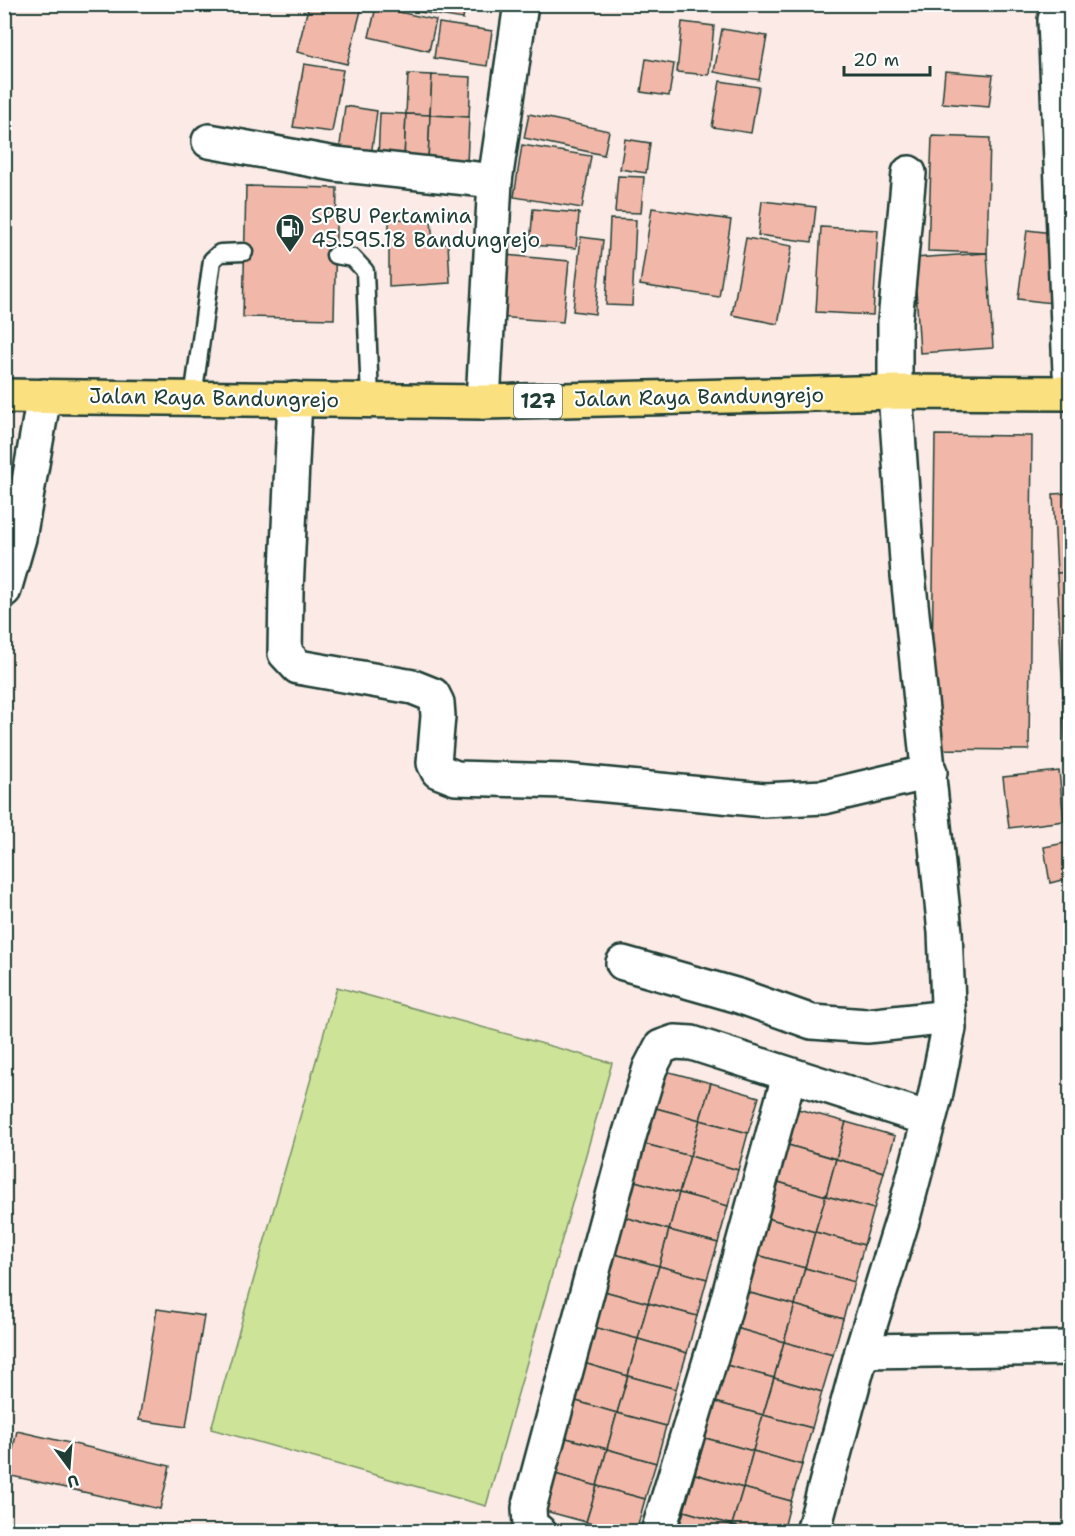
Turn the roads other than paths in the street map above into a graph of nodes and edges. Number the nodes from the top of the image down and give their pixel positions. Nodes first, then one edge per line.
1 (521, 4) edge
2 (1055, 20) dead end
3 (209, 141) dead end
4 (909, 173) dead end
5 (495, 181) junction
6 (244, 252) dead end
7 (335, 255) dead end
8 (1071, 372) edge
9 (894, 392) junction
10 (1071, 393) edge
11 (4, 396) edge
12 (44, 396) junction
13 (193, 398) junction
14 (295, 399) junction
15 (370, 399) junction
16 (483, 402) junction
17 (4, 590) edge
18 (930, 772) junction
19 (623, 963) dead end
20 (949, 1017) junction
21 (789, 1076) junction
22 (929, 1119) junction
23 (1071, 1348) edge
24 (862, 1351) junction
25 (539, 1532) edge
26 (658, 1532) edge
27 (813, 1532) edge

1 - 5 street
2 - 8 street
3 - 5 street
4 - 9 street
5 - 16 street
6 - 13 lane
7 - 15 lane
9 - 10 main road, Jalan Raya Bandungrejo / 127
9 - 16 main road, Jalan Raya Bandungrejo / 127
9 - 18 street
11 - 12 main road, Jalan Raya Bandungrejo / 127
12 - 13 main road, Jalan Raya Bandungrejo / 127
12 - 17 street
13 - 14 main road, Jalan Raya Bandungrejo / 127
14 - 15 main road, Jalan Raya Bandungrejo / 127
14 - 18 street
15 - 16 main road, Jalan Raya Bandungrejo / 127
18 - 20 street
19 - 20 street
20 - 22 street
21 - 22 street
21 - 25 street
21 - 26 street
22 - 24 street
23 - 24 street
24 - 27 street

